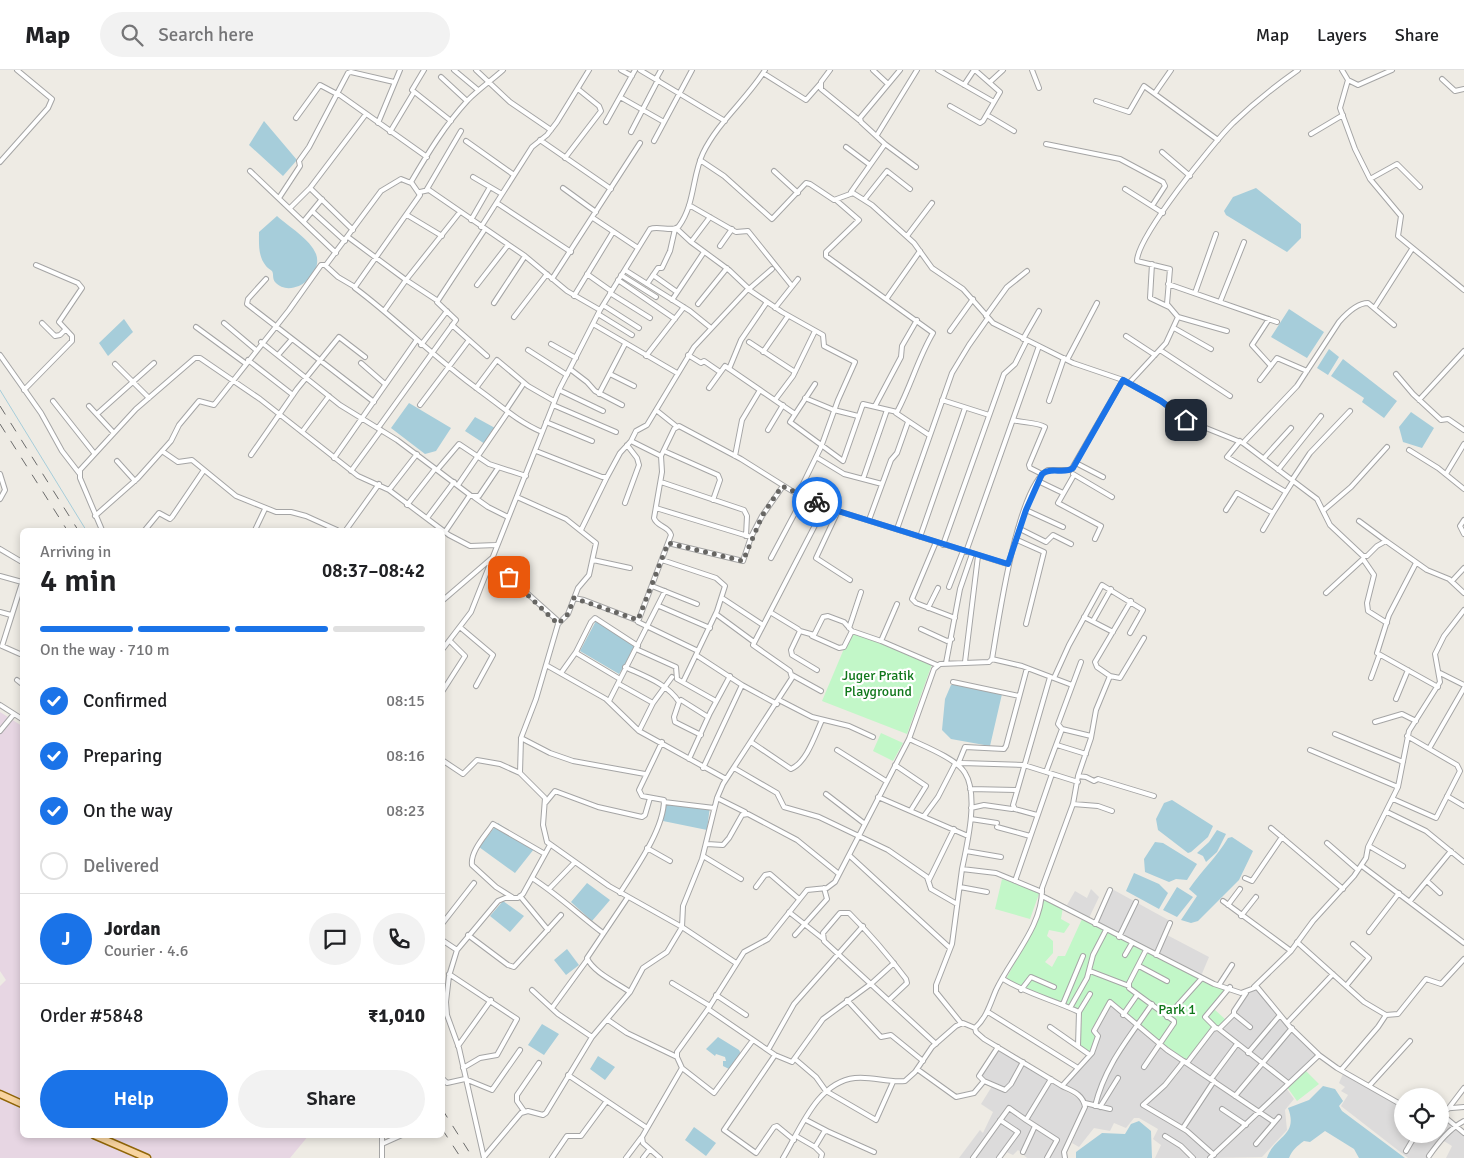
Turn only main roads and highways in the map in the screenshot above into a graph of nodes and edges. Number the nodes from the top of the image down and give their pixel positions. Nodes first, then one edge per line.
1 (0, 1094) edge
2 (20, 1103) edge
3 (101, 1138) edge
4 (147, 1158) edge

1 - 2 main road
3 - 4 main road

